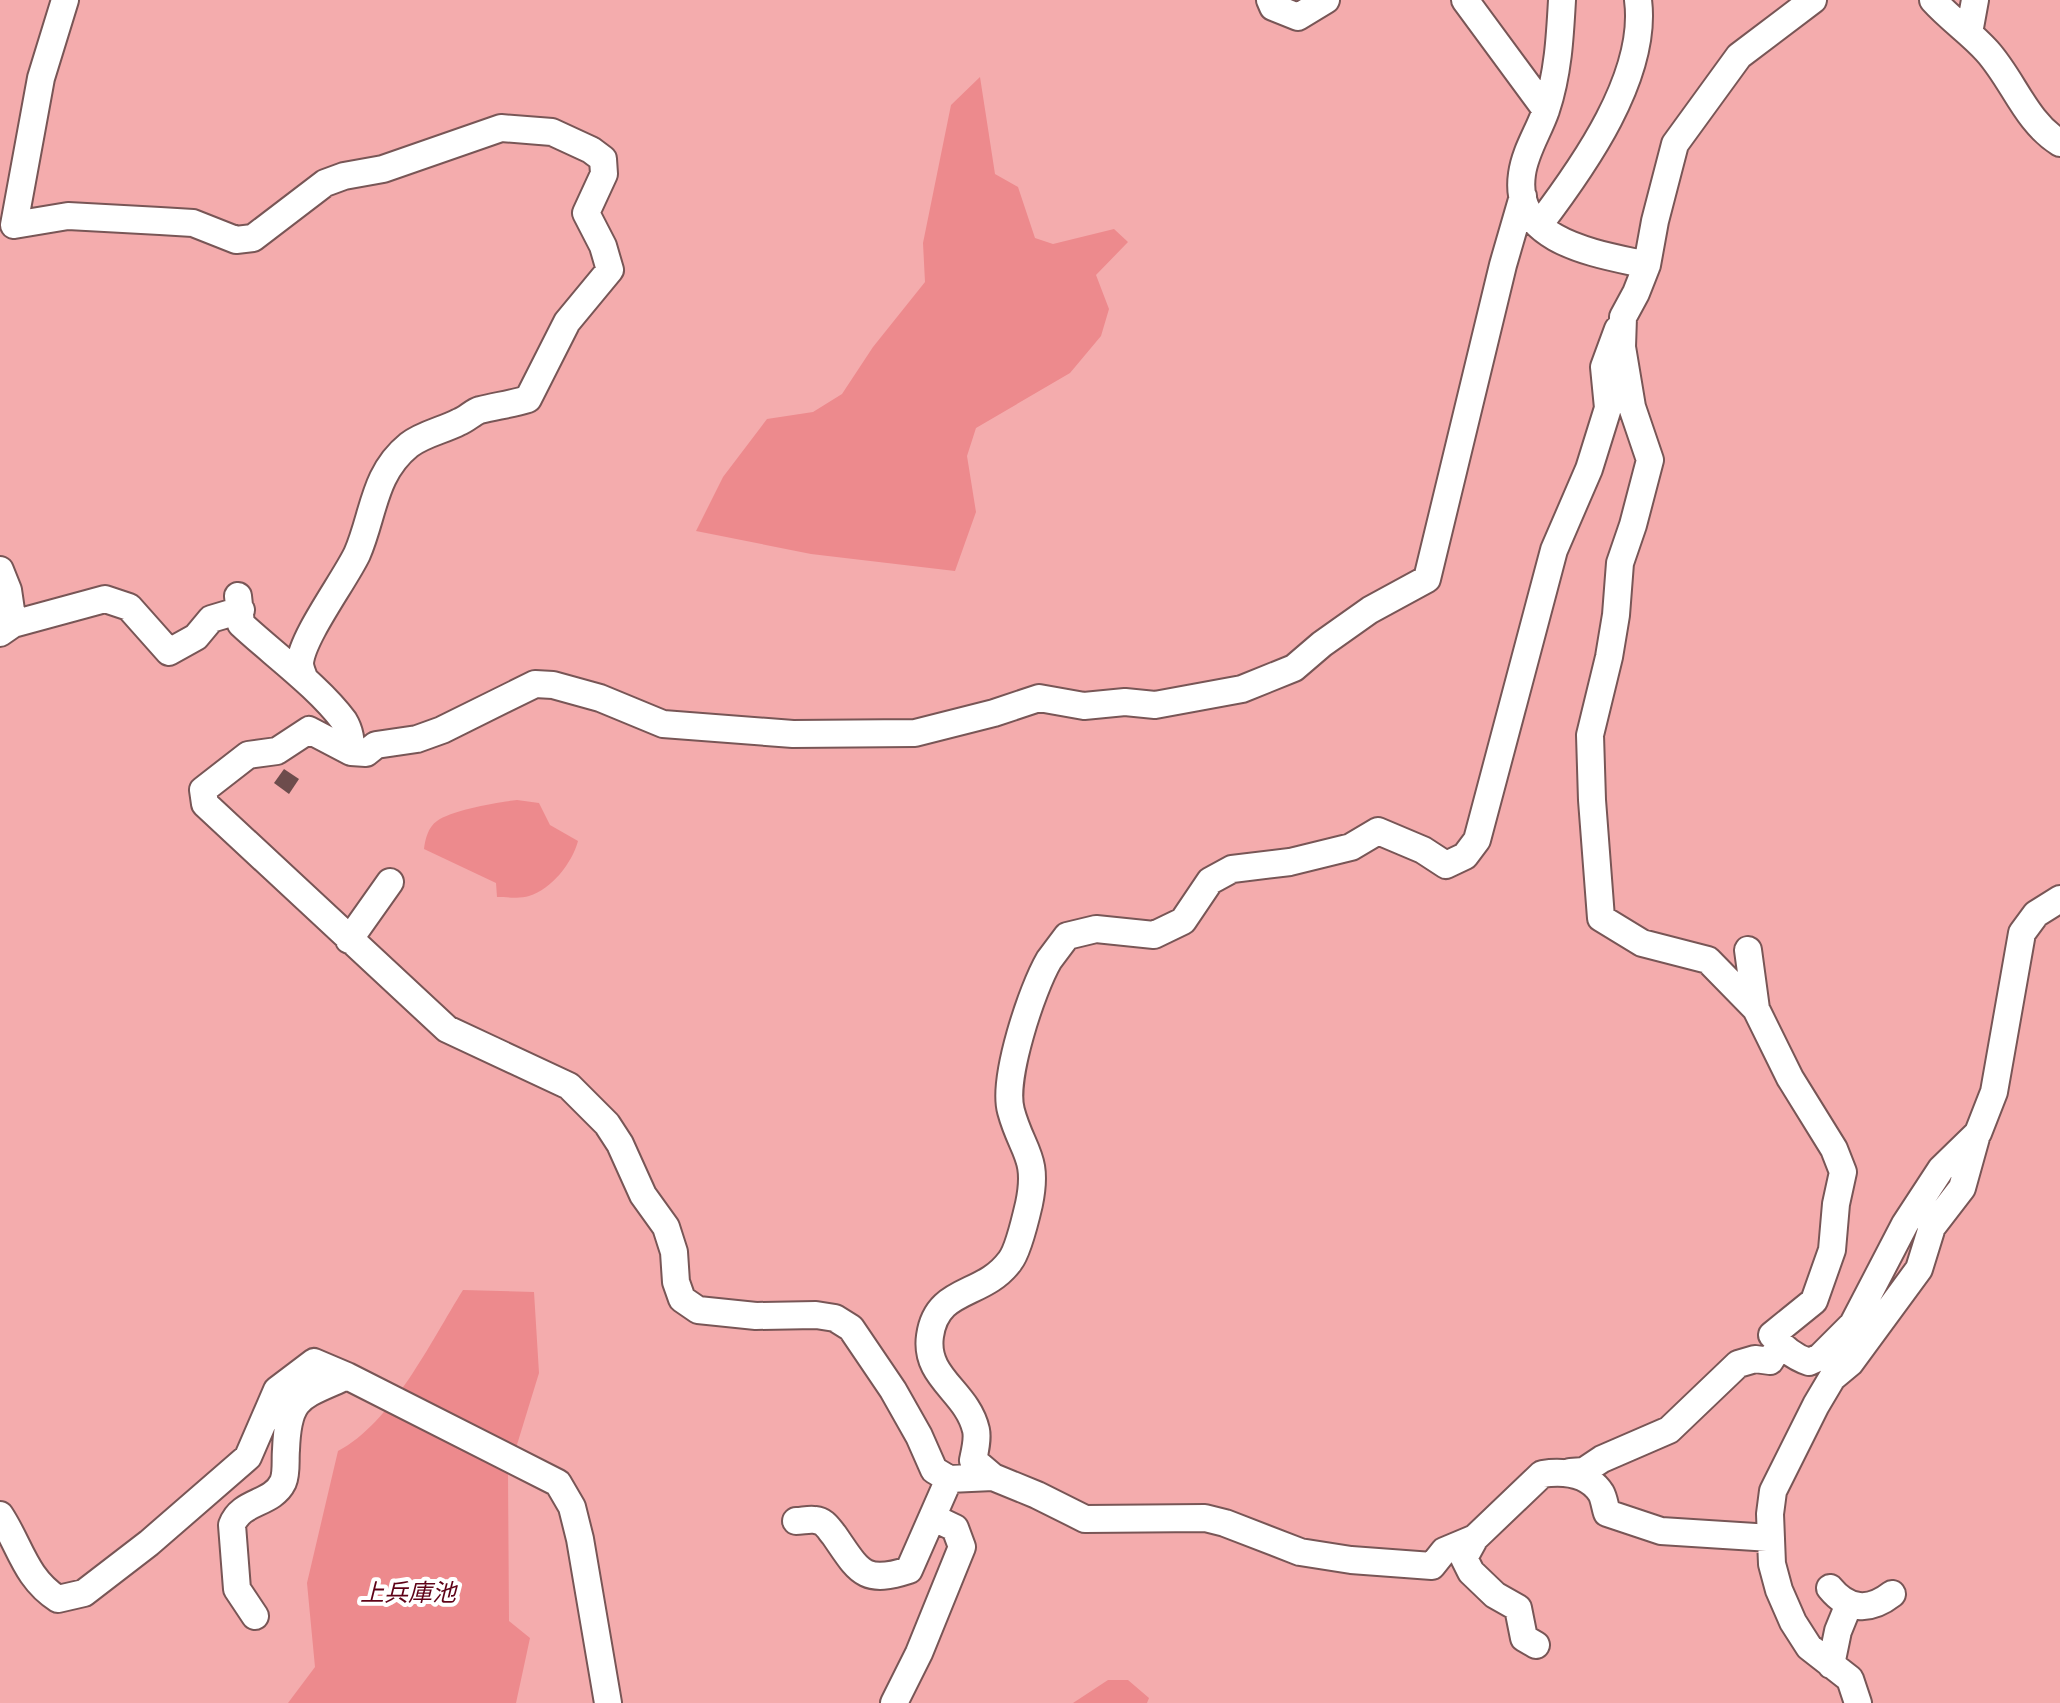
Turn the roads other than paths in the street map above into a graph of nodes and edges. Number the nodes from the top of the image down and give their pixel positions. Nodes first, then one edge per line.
1 (65, 0) edge
2 (1270, 0) edge
3 (1326, 0) edge
4 (1465, 0) edge
5 (1562, 0) edge
6 (1638, 0) edge
7 (1813, 0) edge
8 (1933, 0) edge
9 (1975, 0) edge
10 (1969, 33) junction
11 (1546, 110) junction
12 (2060, 143) edge
13 (1523, 196) junction
14 (1539, 225) junction
15 (1647, 265) junction
16 (1623, 317) junction
17 (0, 570) edge
18 (7, 628) edge
19 (305, 680) junction
20 (351, 752) junction
21 (390, 882) dead end
22 (2060, 899) edge
23 (349, 940) junction
24 (1748, 950) dead end
25 (1756, 1009) junction
26 (1978, 1133) junction
27 (1853, 1324) junction
28 (1780, 1345) junction
29 (1832, 1378) junction
30 (358, 1382) junction
31 (1570, 1472) junction
32 (993, 1477) junction
33 (949, 1479) junction
34 (0, 1515) edge
35 (934, 1518) junction
36 (796, 1521) dead end
37 (1475, 1538) junction
38 (1771, 1538) junction
39 (1892, 1594) dead end
40 (255, 1616) dead end
41 (1536, 1645) dead end
42 (1831, 1665) junction
43 (608, 1703) edge
44 (894, 1703) edge
45 (1858, 1703) edge

1 - 19 lane
2 - 3 lane
4 - 11 lane
5 - 11 lane
6 - 14 lane
7 - 15 lane
8 - 10 lane
9 - 10 lane
10 - 12 lane
11 - 13 lane
13 - 14 lane
13 - 20 lane
14 - 15 lane
15 - 16 lane
16 - 25 lane
16 - 32 lane
17 - 18 lane
18 - 19 lane
19 - 20 lane
20 - 23 lane
21 - 23 lane
22 - 26 lane
23 - 33 lane
24 - 25 lane
25 - 28 lane
26 - 27 lane
26 - 29 lane
27 - 28 lane
27 - 29 lane
28 - 31 lane
29 - 38 lane
30 - 34 lane
30 - 40 lane
30 - 43 lane
31 - 37 lane
31 - 38 lane
32 - 33 lane
32 - 37 lane
33 - 35 lane
35 - 36 lane
35 - 44 lane
37 - 41 lane
38 - 42 lane
39 - 42 lane
42 - 45 lane

